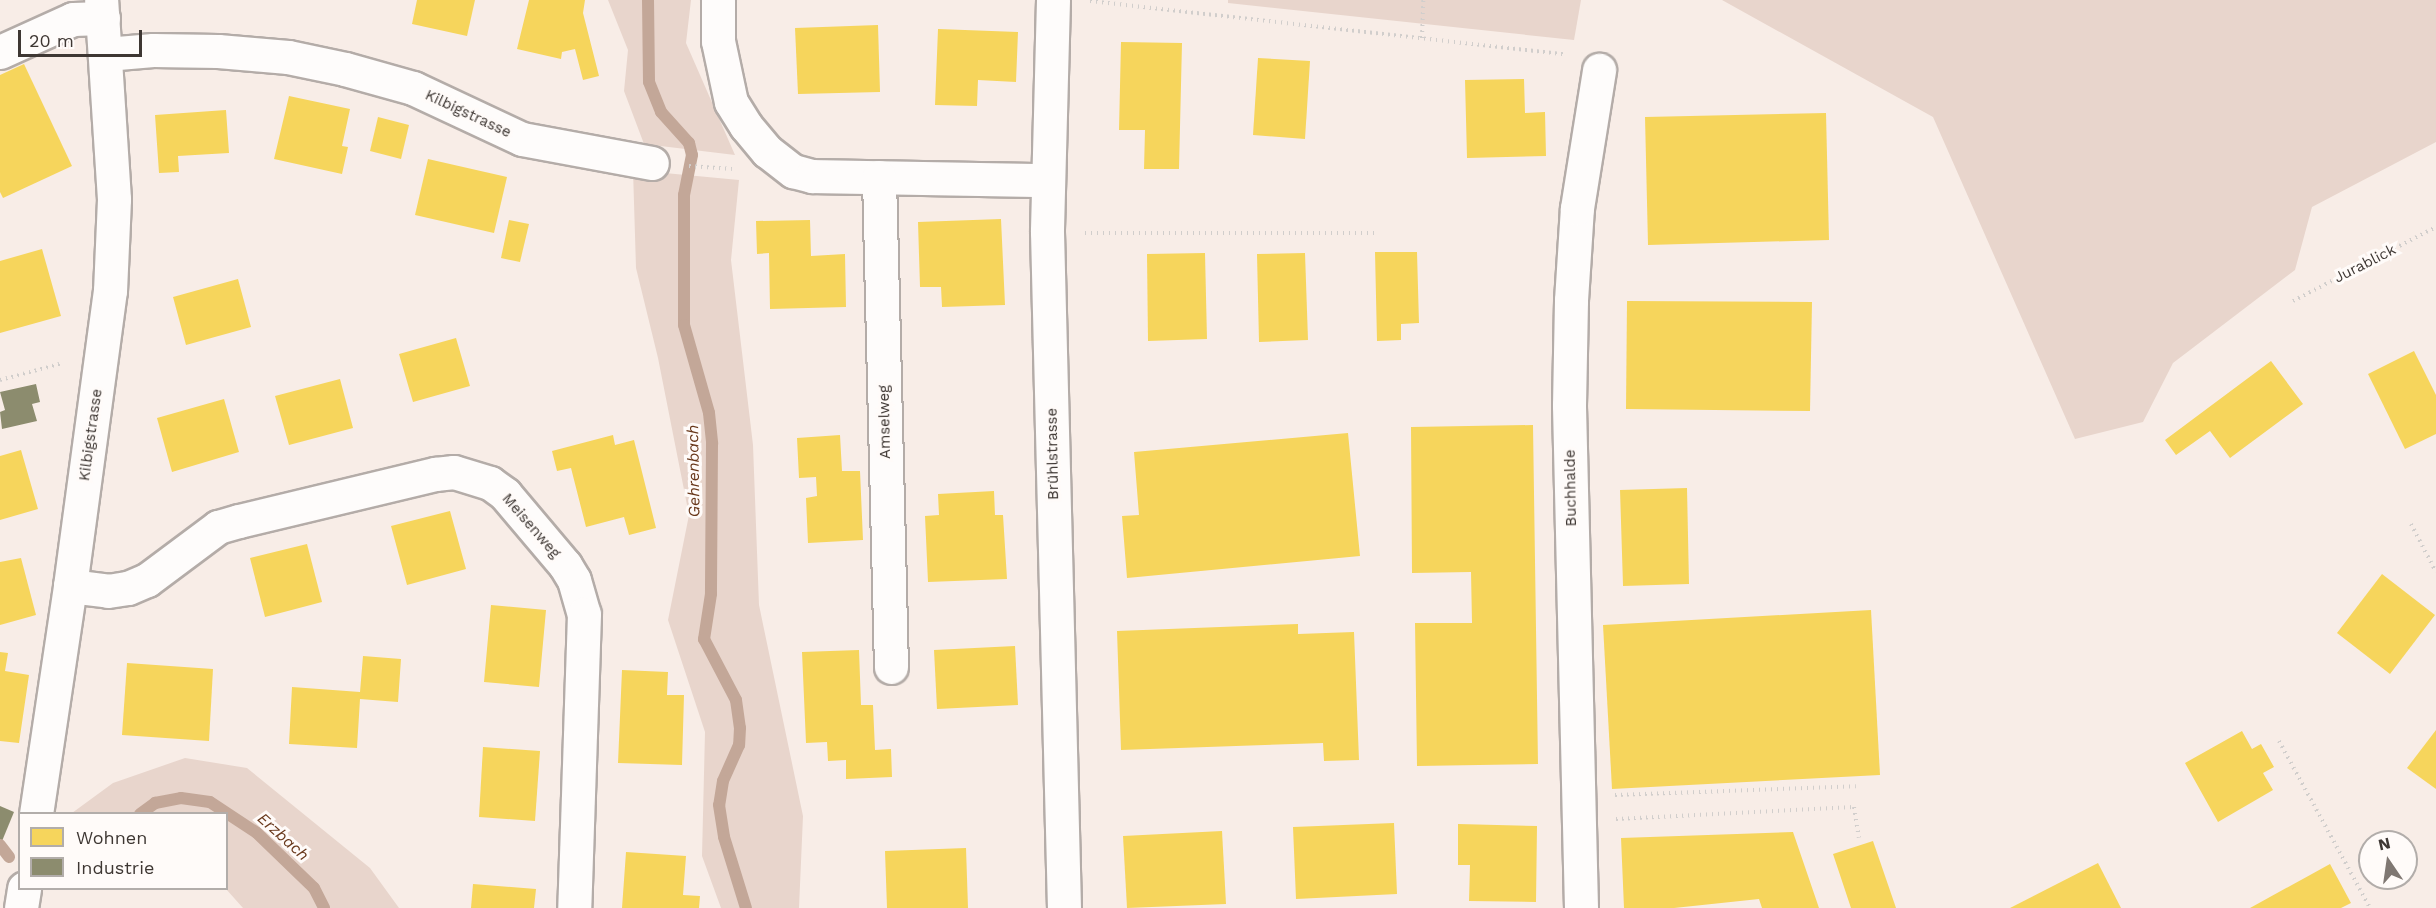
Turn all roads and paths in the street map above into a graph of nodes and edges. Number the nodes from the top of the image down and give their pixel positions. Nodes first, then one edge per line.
1 (718, 0) edge
2 (1053, 0) edge
3 (1423, 0) edge
4 (1100, 2) dead end
5 (101, 9) edge
6 (1422, 38) junction
7 (0, 52) edge
8 (1559, 53) dead end
9 (106, 54) junction
10 (1599, 70) dead end
11 (652, 164) dead end
12 (879, 177) junction
13 (1047, 180) junction
14 (2436, 227) edge
15 (1047, 232) junction
16 (1379, 233) dead end
17 (2293, 301) dead end
18 (101, 358) junction
19 (0, 380) edge
20 (2412, 524) dead end
21 (2436, 572) edge
22 (70, 586) junction
23 (891, 667) dead end
24 (2279, 741) dead end
25 (1856, 786) dead end
26 (1579, 808) junction
27 (36, 812) edge
28 (1859, 838) dead end
29 (24, 890) edge
30 (21, 908) edge
31 (574, 908) edge
32 (1064, 908) edge
33 (1581, 908) edge
34 (2370, 908) edge

1 - 12 street
2 - 13 street, Brühlstrasse
3 - 6 path
4 - 6 path
5 - 7 street
5 - 9 street, Kilbigstrasse
6 - 8 path
9 - 11 street, Kilbigstrasse
9 - 18 street, Kilbigstrasse
10 - 26 street, Buchhalde
12 - 13 street
12 - 23 street, Amselweg
13 - 15 street, Brühlstrasse
14 - 17 path, Jurablick
15 - 16 path
15 - 32 street, Brühlstrasse
18 - 19 path
18 - 22 street, Kilbigstrasse
20 - 21 path
22 - 27 street, Kilbigstrasse
22 - 31 street, Meisenweg
24 - 34 path
25 - 26 path
26 - 28 path
26 - 33 street, Buchhalde
29 - 30 street

